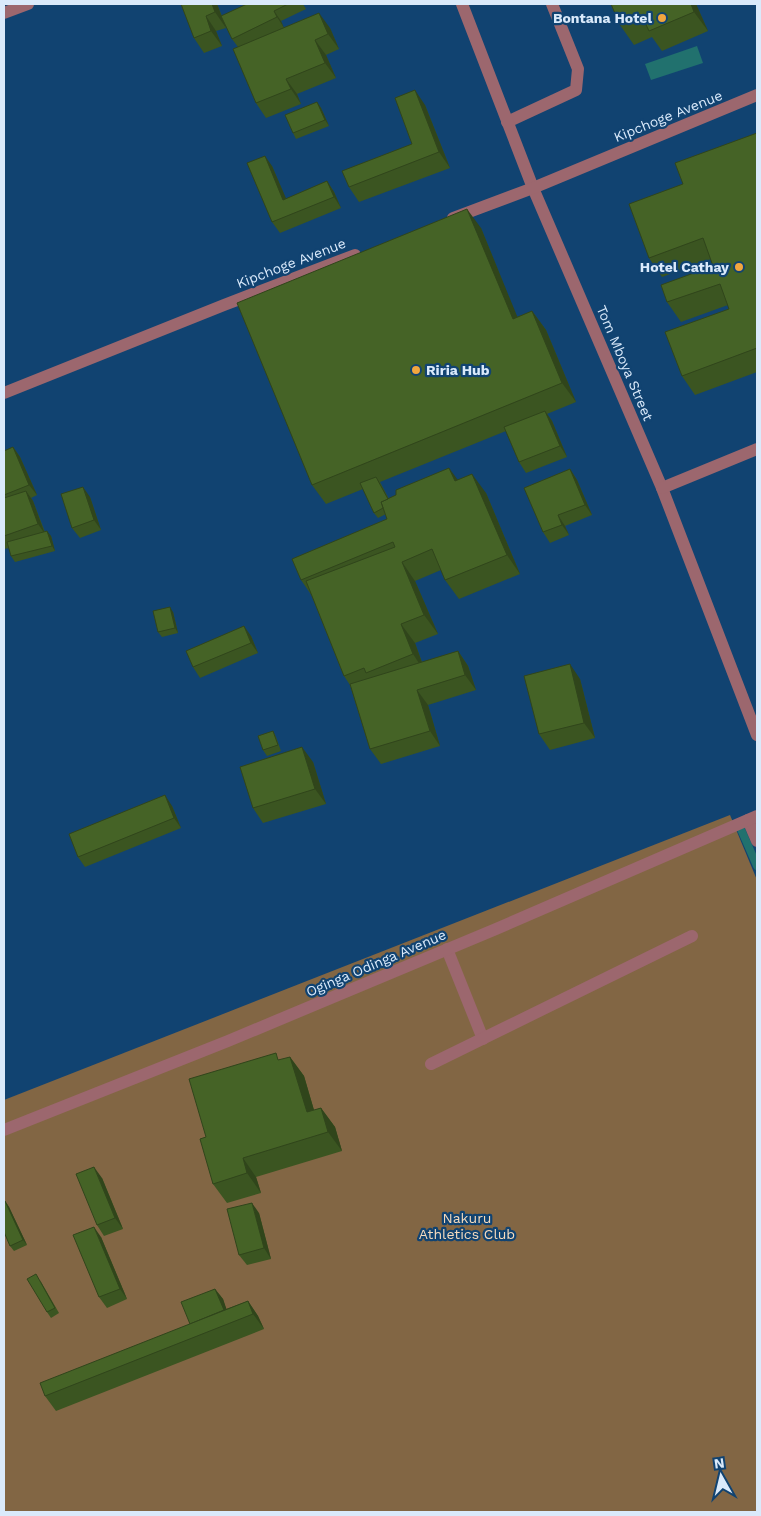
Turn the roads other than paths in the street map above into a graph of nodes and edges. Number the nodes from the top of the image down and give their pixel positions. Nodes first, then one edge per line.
1 (28, 4) edge
2 (462, 4) edge
3 (552, 4) edge
4 (4, 13) edge
5 (757, 95) edge
6 (507, 122) junction
7 (533, 188) junction
8 (442, 222) edge
9 (369, 250) edge
10 (4, 393) edge
11 (757, 449) edge
12 (662, 488) junction
13 (757, 735) edge
14 (753, 818) edge
15 (757, 841) edge
16 (692, 936) dead end
17 (447, 950) junction
18 (483, 1039) junction
19 (431, 1064) dead end
20 (4, 1130) edge

1 - 4 street
2 - 6 street, Tom Mboya Street
3 - 6 street
5 - 7 street, Kipchoge Avenue
6 - 7 street, Tom Mboya Street
7 - 8 street, Kipchoge Avenue
7 - 12 street, Tom Mboya Street
9 - 10 street, Kipchoge Avenue
11 - 12 street
12 - 13 street, Tom Mboya Street
14 - 15 street
14 - 17 street, Oginga Odinga Avenue
16 - 18 street
17 - 18 street
17 - 20 street, Oginga Odinga Avenue
18 - 19 street

